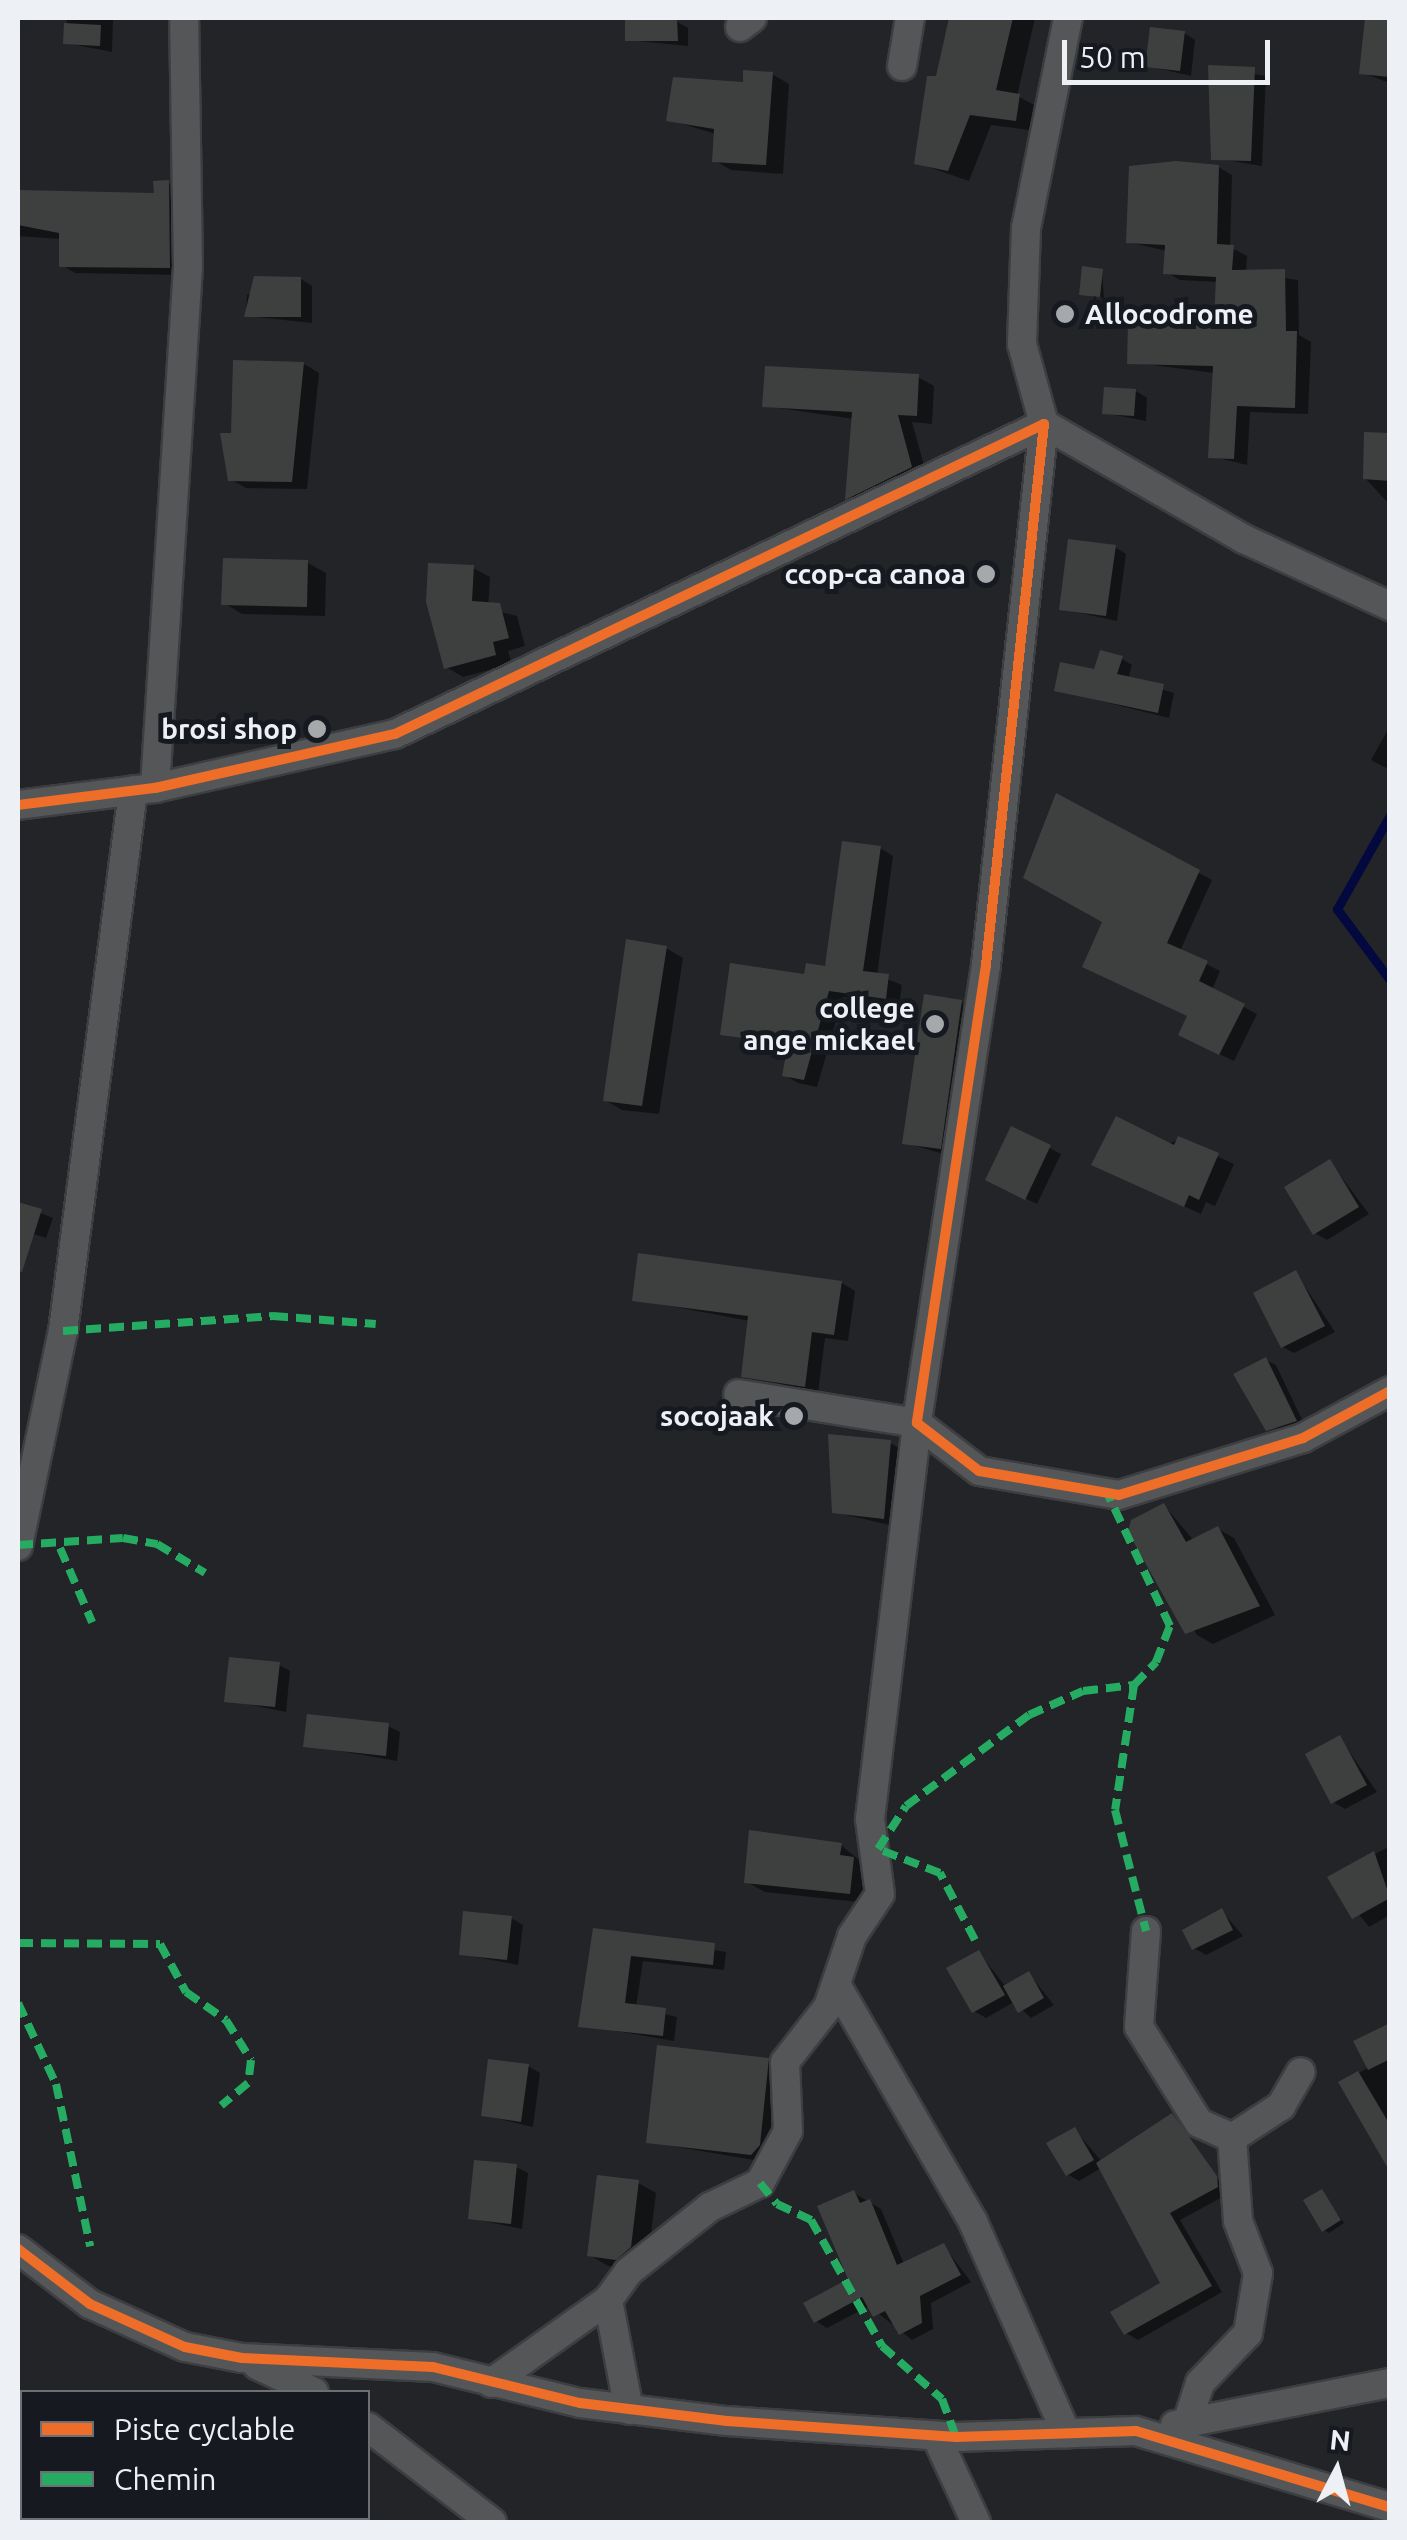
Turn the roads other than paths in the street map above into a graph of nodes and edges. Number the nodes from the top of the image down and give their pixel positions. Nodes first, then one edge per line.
1 (184, 18) edge
2 (910, 18) edge
3 (1068, 18) edge
4 (902, 66) dead end
5 (1044, 424) junction
6 (1390, 606) edge
7 (144, 789) junction
8 (18, 805) edge
9 (1390, 1391) edge
10 (738, 1394) dead end
11 (916, 1424) junction
12 (18, 1546) edge
13 (1146, 1932) dead end
14 (837, 1986) junction
15 (1301, 2072) dead end
16 (1232, 2138) junction
17 (18, 2249) edge
18 (608, 2300) junction
19 (242, 2358) junction
20 (491, 2382) junction
21 (1390, 2383) edge
22 (310, 2390) edge
23 (629, 2410) junction
24 (1187, 2423) junction
25 (370, 2430) edge
26 (1136, 2430) junction
27 (1066, 2433) junction
28 (936, 2436) junction
29 (1390, 2506) edge
30 (492, 2522) edge
31 (976, 2522) edge

1 - 7 street
2 - 4 street
3 - 5 street
5 - 6 street
5 - 7 street
5 - 11 street
7 - 8 street
7 - 12 street
9 - 11 street
10 - 11 street
11 - 14 street
13 - 16 street
14 - 18 street
14 - 27 street
15 - 16 street
16 - 24 street
17 - 19 street
18 - 20 street
18 - 23 street
19 - 20 street
19 - 22 street
20 - 23 street
21 - 24 street
23 - 28 street
24 - 26 street
25 - 30 street
26 - 27 street
26 - 29 street
27 - 28 street
28 - 31 street

